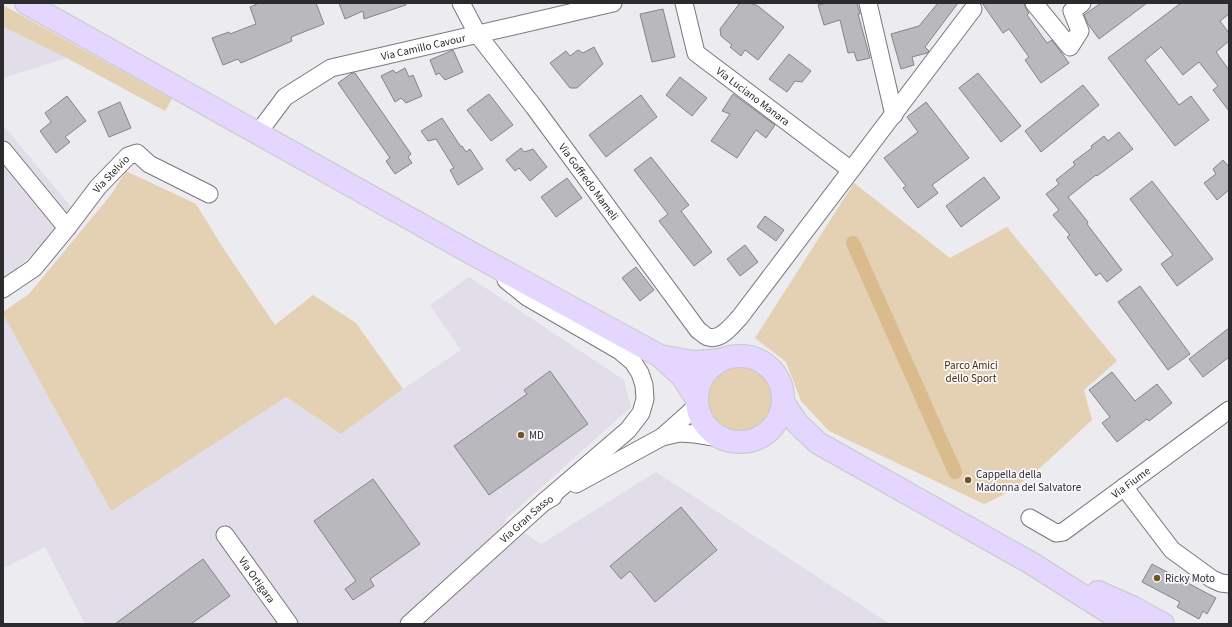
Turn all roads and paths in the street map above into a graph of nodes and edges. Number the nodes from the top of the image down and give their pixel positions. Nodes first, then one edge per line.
1 (26, 3) edge
2 (461, 3) edge
3 (613, 3) edge
4 (684, 3) edge
5 (868, 3) edge
6 (1034, 3) edge
7 (1082, 3) edge
8 (973, 9) dead end
9 (478, 35) junction
10 (894, 115) junction
11 (258, 133) junction
12 (3, 150) edge
13 (851, 170) junction
14 (209, 194) dead end
15 (67, 228) junction
16 (473, 254) junction
17 (3, 289) edge
18 (660, 356) junction
19 (720, 360) junction
20 (696, 401) junction
21 (783, 402) junction
22 (1229, 410) edge
23 (662, 437) junction
24 (720, 438) junction
25 (756, 440) junction
26 (818, 443) junction
27 (1124, 487) junction
28 (544, 502) junction
29 (1030, 518) dead end
30 (225, 535) dead end
31 (1031, 563) junction
32 (1229, 584) edge
33 (289, 624) edge
34 (409, 624) edge
35 (1129, 624) edge
36 (1162, 624) edge

1 - 11 main road
2 - 9 street, Via Goffredo Mameli
3 - 9 street, Via Camillo Cavour
4 - 13 street, Via Luciano Manara
5 - 10 street
6 - 7 street
8 - 10 street
9 - 11 street, Via Camillo Cavour
9 - 13 street, Via Goffredo Mameli
10 - 13 street
11 - 16 main road
12 - 15 street
14 - 15 street, Via Stelvio
15 - 17 street, Via Stelvio
16 - 18 main road
16 - 28 street
18 - 19 main road
18 - 20 main road
19 - 20 main road
19 - 21 main road
20 - 23 street, Via Gran Sasso
20 - 24 main road
21 - 25 main road
21 - 26 main road
22 - 27 street, Via Fiume
23 - 24 street, Via Gran Sasso
23 - 28 street, Via Gran Sasso
24 - 25 main road
25 - 26 main road
26 - 31 main road
27 - 29 street, Via Fiume
27 - 32 street
28 - 34 street, Via Gran Sasso
30 - 33 street, Via Ortigara
31 - 35 main road
31 - 36 main road

